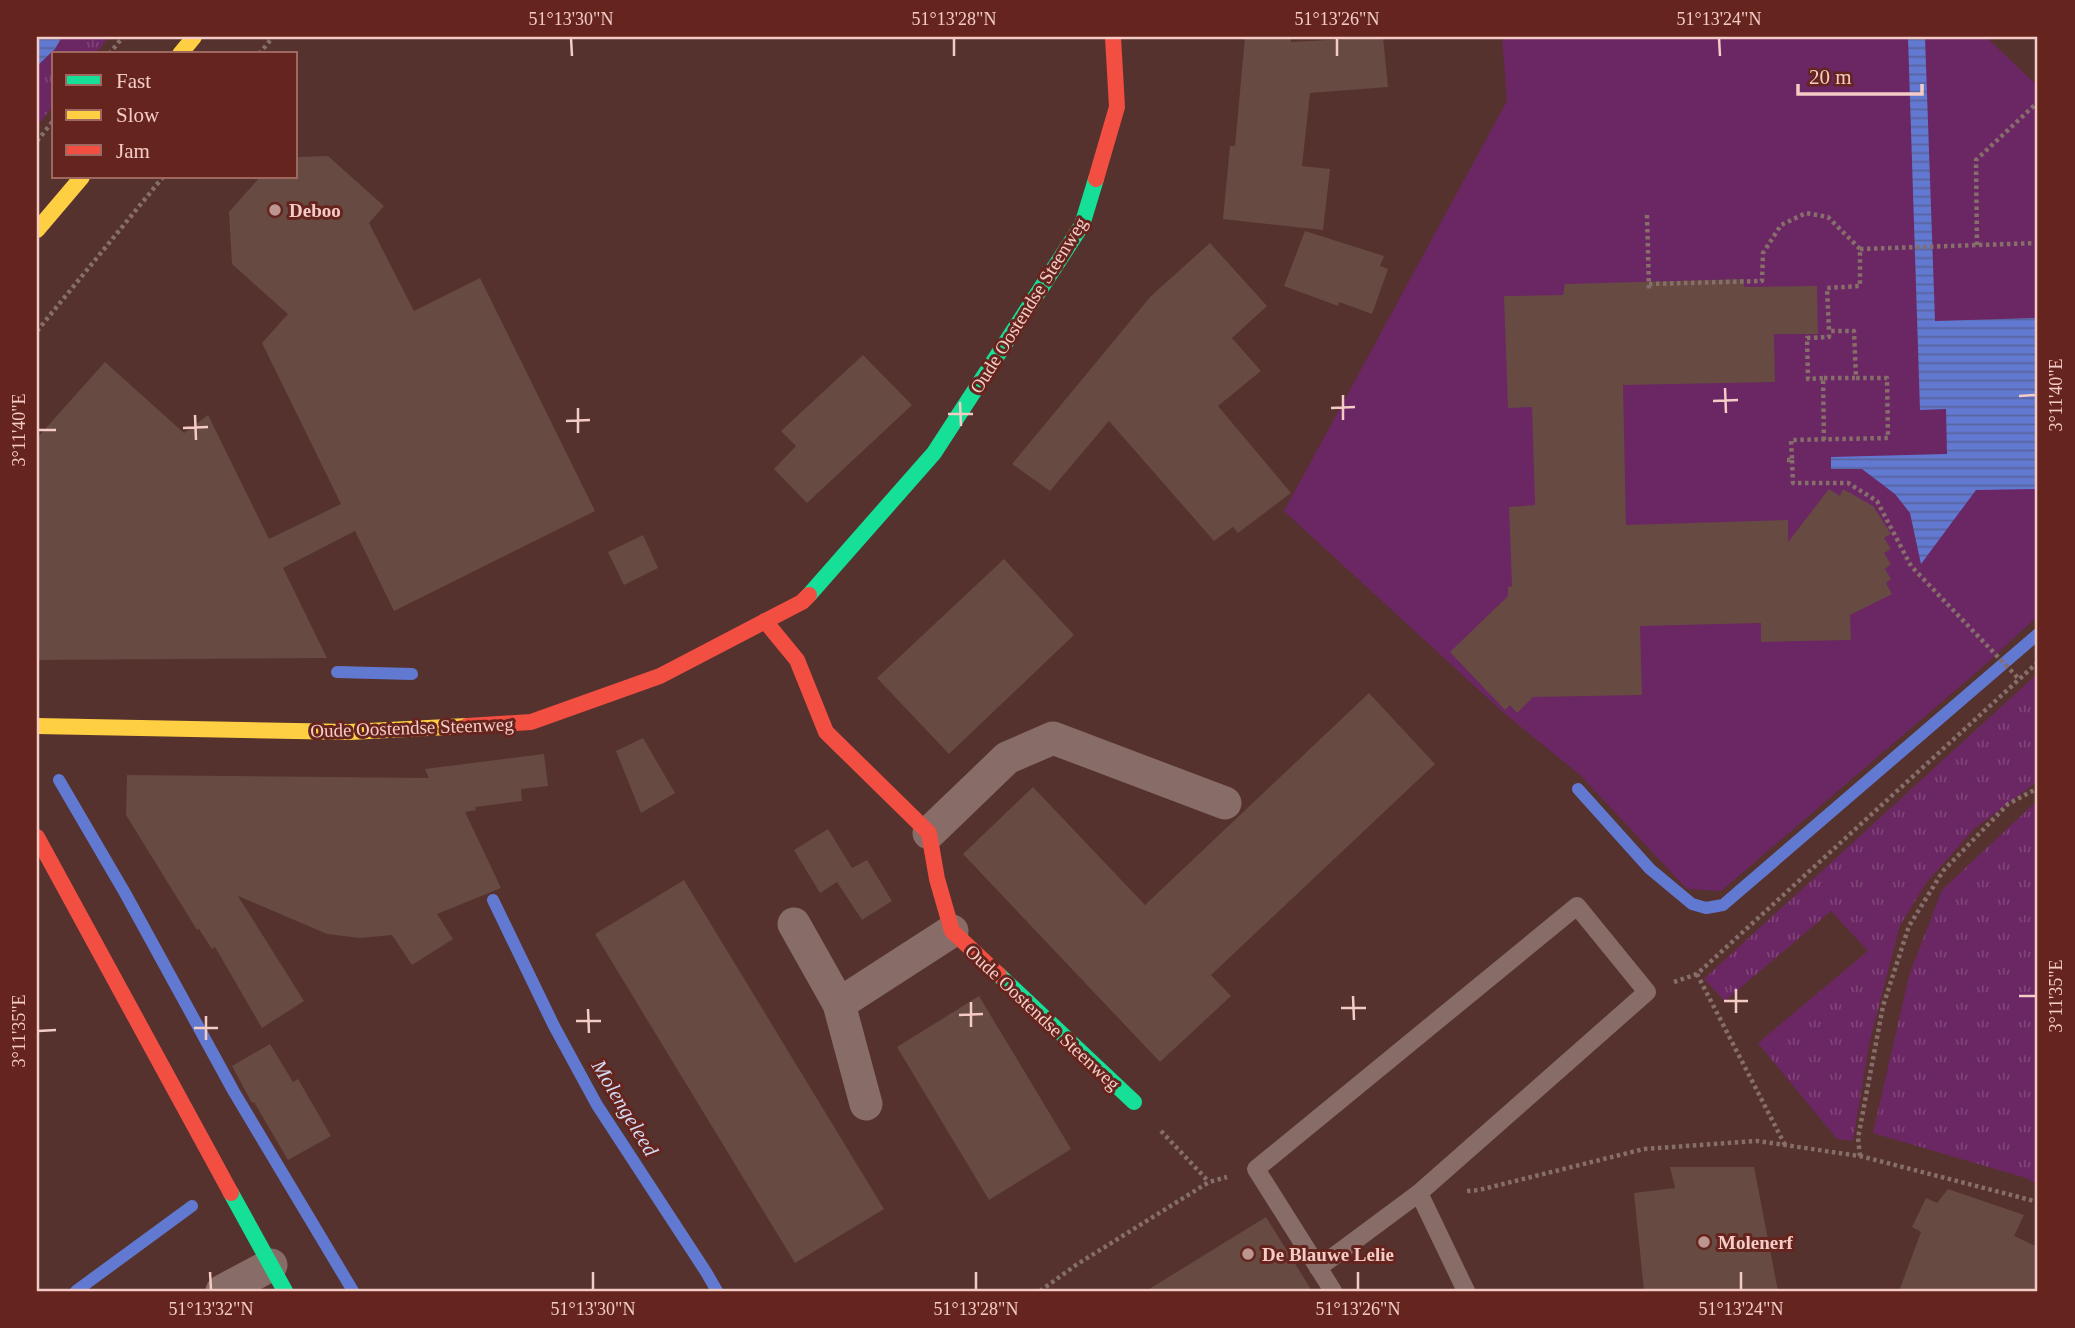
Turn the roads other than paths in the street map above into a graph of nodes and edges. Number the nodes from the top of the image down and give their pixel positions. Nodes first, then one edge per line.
1 (194, 37) edge
2 (1113, 37) edge
3 (182, 52) edge
4 (81, 178) edge
5 (37, 230) edge
6 (765, 621) junction
7 (37, 726) edge
8 (1224, 803) dead end
9 (929, 832) junction
10 (37, 836) edge
11 (794, 924) dead end
12 (952, 931) junction
13 (839, 1004) junction
14 (1134, 1102) road end
15 (866, 1104) dead end
16 (1419, 1193) junction
17 (1318, 1268) junction
18 (278, 1278) edge
19 (222, 1291) edge
20 (1333, 1291) edge
21 (1466, 1291) edge

1 - 3 street
2 - 6 street, Oude Oostendse Steenweg
4 - 5 street
6 - 7 street, Oude Oostendse Steenweg
6 - 9 street
8 - 9 street
9 - 12 street, Oude Oostendse Steenweg
10 - 18 street
11 - 13 street
12 - 13 street, Oude Oostendse Steenweg
12 - 14 street, Oude Oostendse Steenweg
13 - 15 street
16 - 17 lane
16 - 17 lane
16 - 21 lane
17 - 20 lane
18 - 19 street

